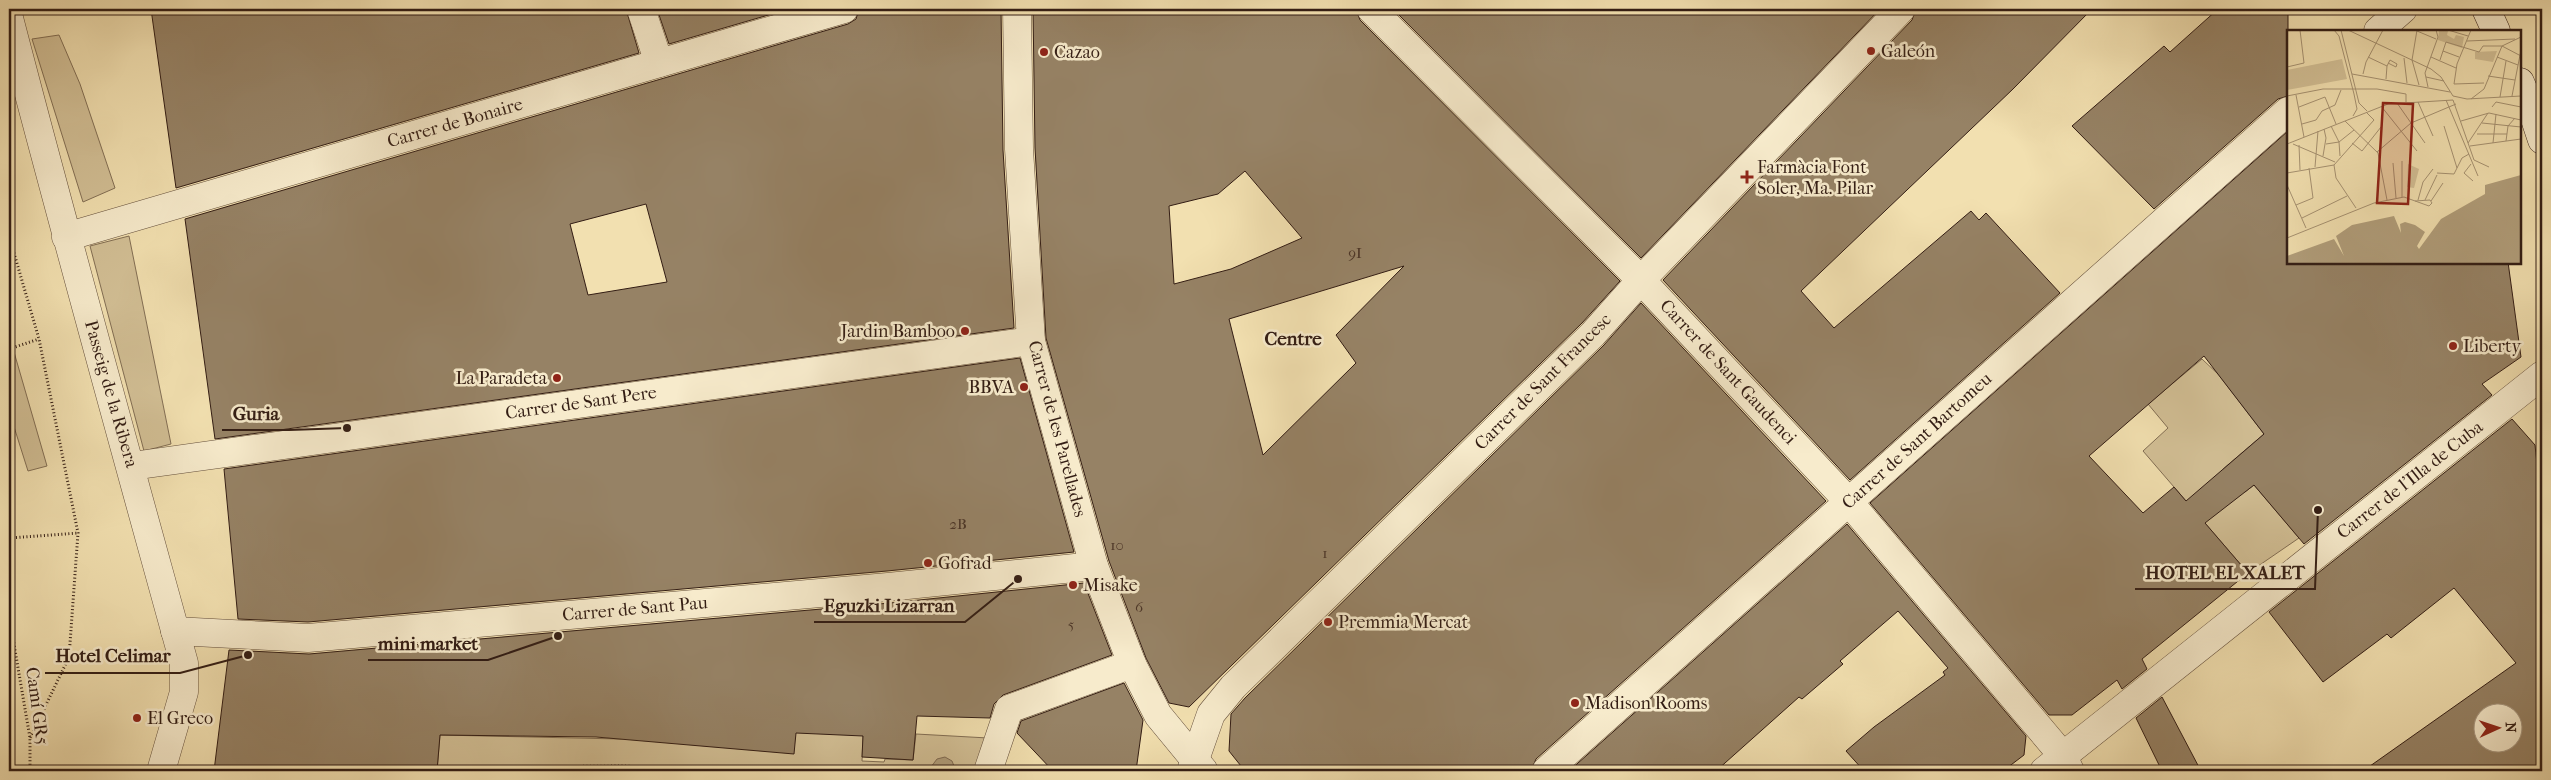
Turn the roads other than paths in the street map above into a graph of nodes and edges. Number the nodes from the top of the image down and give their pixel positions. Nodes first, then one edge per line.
1 (641, 9) edge
2 (844, 9) edge
3 (1017, 9) edge
4 (1371, 9) edge
5 (1901, 9) edge
6 (2404, 9) edge
7 (2486, 9) edge
8 (9, 18) edge
9 (2379, 30) edge
10 (2496, 30) edge
11 (658, 63) junction
12 (2521, 84) edge
13 (2287, 112) edge
14 (2542, 140) edge
15 (66, 237) junction
16 (1641, 280) junction
17 (1031, 341) junction
18 (2542, 375) edge
19 (132, 466) junction
20 (1849, 502) junction
21 (1094, 566) junction
22 (175, 631) junction
23 (1132, 664) junction
24 (2059, 766) edge
25 (1197, 767) edge
26 (161, 771) edge
27 (988, 771) edge
28 (1546, 771) edge

1 - 11 street
2 - 11 street, Carrer de Bonaire
3 - 17 street, Carrer de les Parellades
4 - 16 street, Carrer de Sant Gaudenci
5 - 16 street, Carrer de Sant Francesc
6 - 9 street
7 - 10 street
8 - 15 street, Passeig de la Ribera
11 - 15 street, Carrer de Bonaire
12 - 14 street
13 - 20 street, Carrer de Sant Bartomeu
15 - 19 street, Passeig de la Ribera
16 - 20 street, Carrer de Sant Gaudenci
16 - 25 street, Carrer de Sant Francesc
17 - 19 street, Carrer de Sant Pere
17 - 21 street, Carrer de les Parellades
18 - 24 street, Carrer de l'Illa de Cuba
19 - 22 street, Passeig de la Ribera
20 - 24 street, Carrer de Sant Gaudenci
20 - 28 street, Carrer de Sant Bartomeu
21 - 22 street, Carrer de Sant Pau
21 - 23 street, Carrer de les Parellades
22 - 26 street, Passeig de la Ribera
23 - 25 street, Carrer de les Parellades
23 - 27 street

